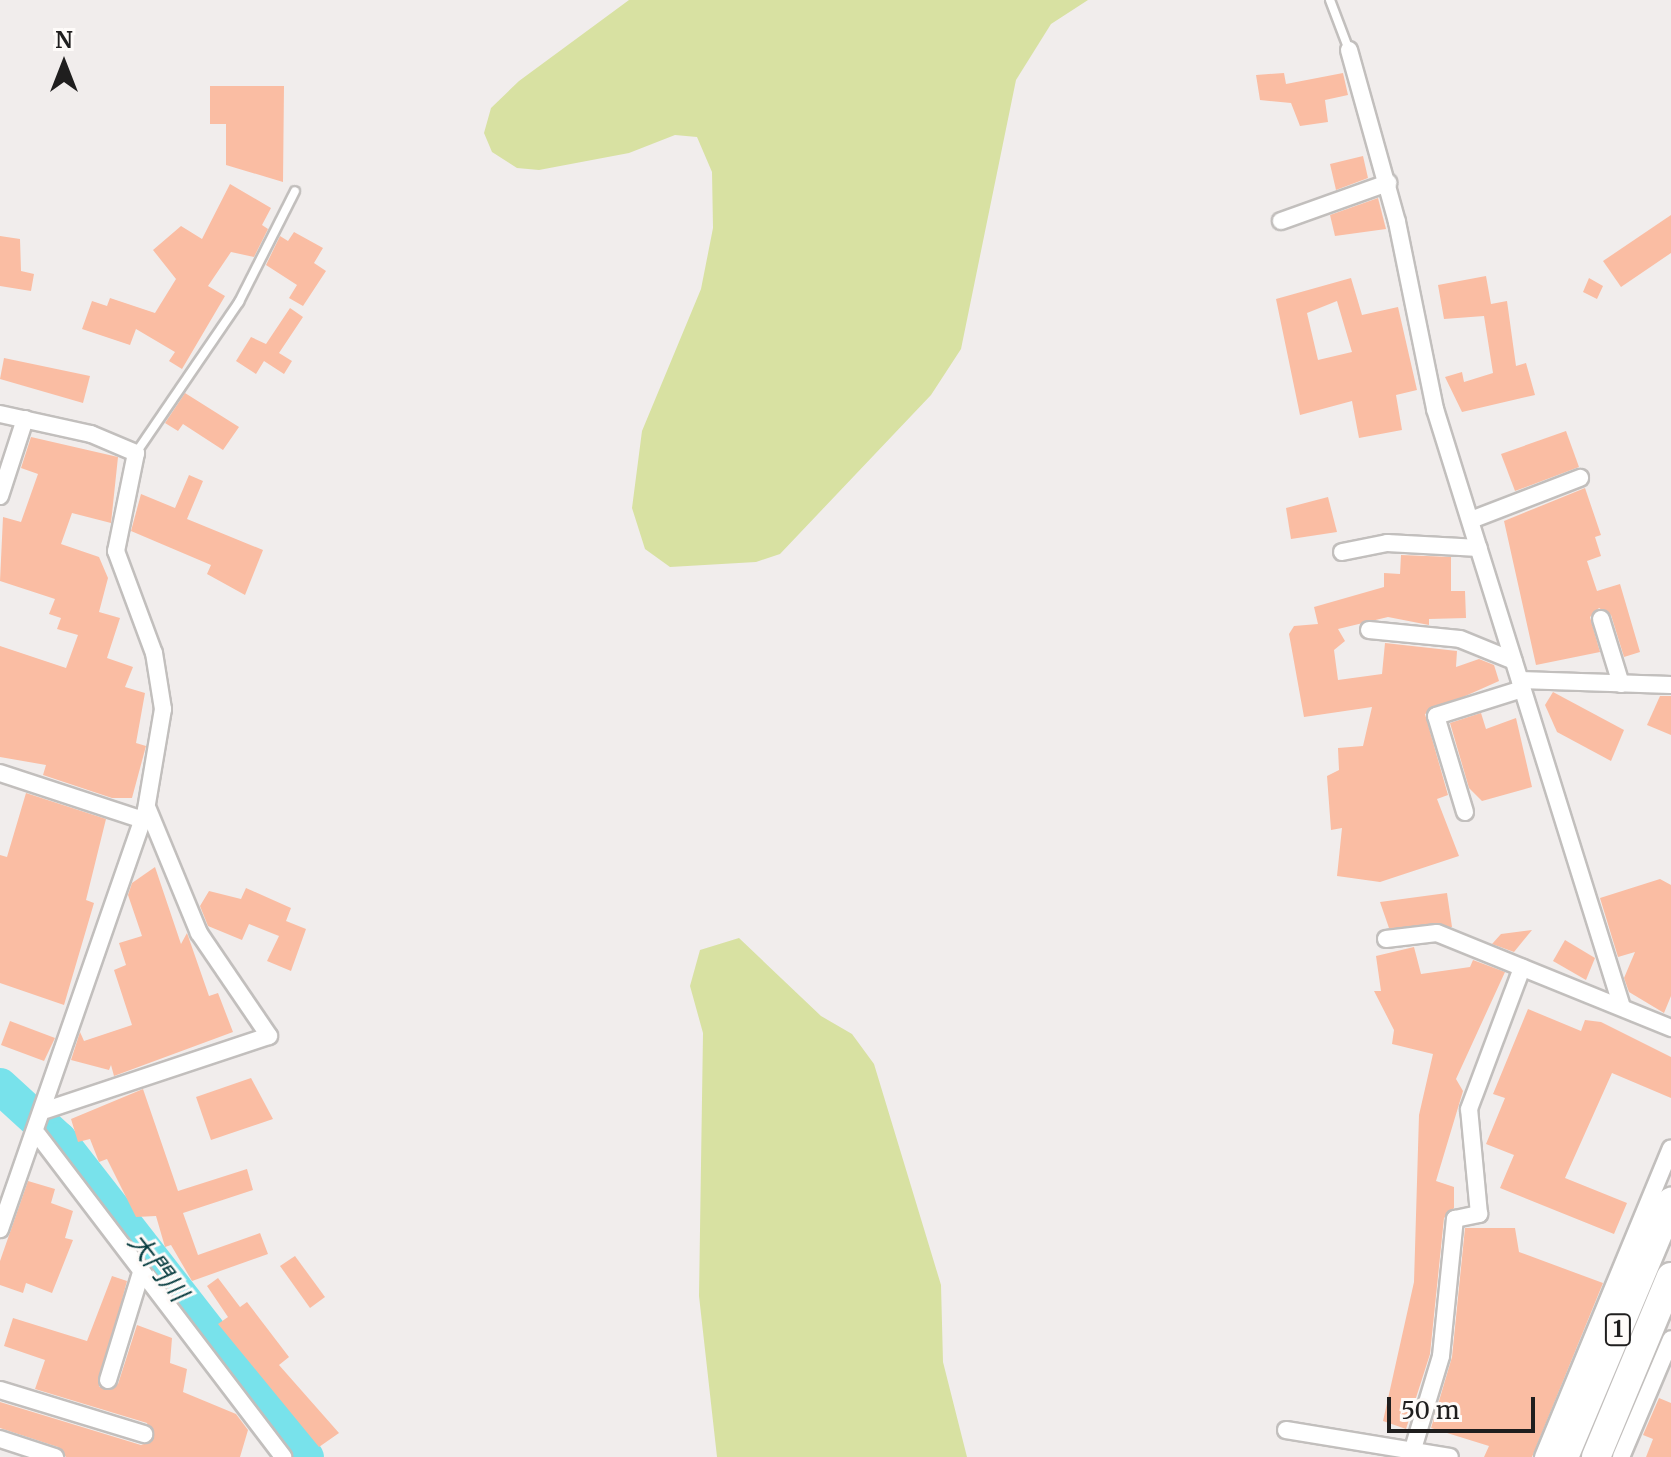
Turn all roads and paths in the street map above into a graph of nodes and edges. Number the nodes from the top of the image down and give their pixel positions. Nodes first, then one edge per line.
1 (1330, 0) edge
2 (1349, 50) joint
3 (1388, 183) junction
4 (295, 191) dead end
5 (1281, 221) dead end
6 (0, 414) edge
7 (25, 419) junction
8 (136, 453) junction
9 (1580, 478) dead end
10 (0, 496) edge
11 (1471, 520) junction
12 (1479, 548) junction
13 (1342, 552) dead end
14 (1601, 619) dead end
15 (1369, 630) dead end
16 (1514, 661) junction
17 (1621, 684) junction
18 (1521, 685) junction
19 (1671, 685) edge
20 (0, 773) edge
21 (149, 799) junction
22 (1465, 812) dead end
23 (143, 820) junction
24 (1386, 939) dead end
25 (1522, 968) junction
26 (1622, 1007) junction
27 (1671, 1028) edge
28 (46, 1110) junction
29 (38, 1135) junction
30 (1671, 1148) edge
31 (1671, 1202) edge
32 (0, 1229) edge
33 (141, 1273) junction
34 (1671, 1277) edge
35 (1671, 1339) edge
36 (108, 1380) dead end
37 (0, 1390) edge
38 (1286, 1430) dead end
39 (144, 1434) dead end
40 (0, 1439) edge
41 (1413, 1449) junction
42 (55, 1457) edge
43 (283, 1457) edge
44 (1450, 1457) edge
45 (1543, 1457) edge
46 (1564, 1457) edge
47 (1596, 1457) edge
48 (1621, 1457) edge

1 - 2 lane
2 - 3 street
3 - 5 street
3 - 11 street
4 - 8 lane
6 - 7 street
7 - 8 street
7 - 10 street
8 - 21 street
9 - 11 street
11 - 12 street
12 - 13 street
12 - 16 street
14 - 17 street
15 - 16 street
16 - 18 street
17 - 18 street
17 - 19 street
18 - 22 street
18 - 26 street
20 - 23 street
21 - 23 street
21 - 28 street
23 - 28 street
24 - 25 street
25 - 26 street
25 - 41 street
26 - 27 street
28 - 29 street
29 - 32 street
29 - 33 street
30 - 45 street
31 - 46 highway, 1
33 - 36 street
33 - 43 street
34 - 47 highway, 1
35 - 48 street
37 - 39 street
38 - 41 street
40 - 42 street
41 - 44 street

